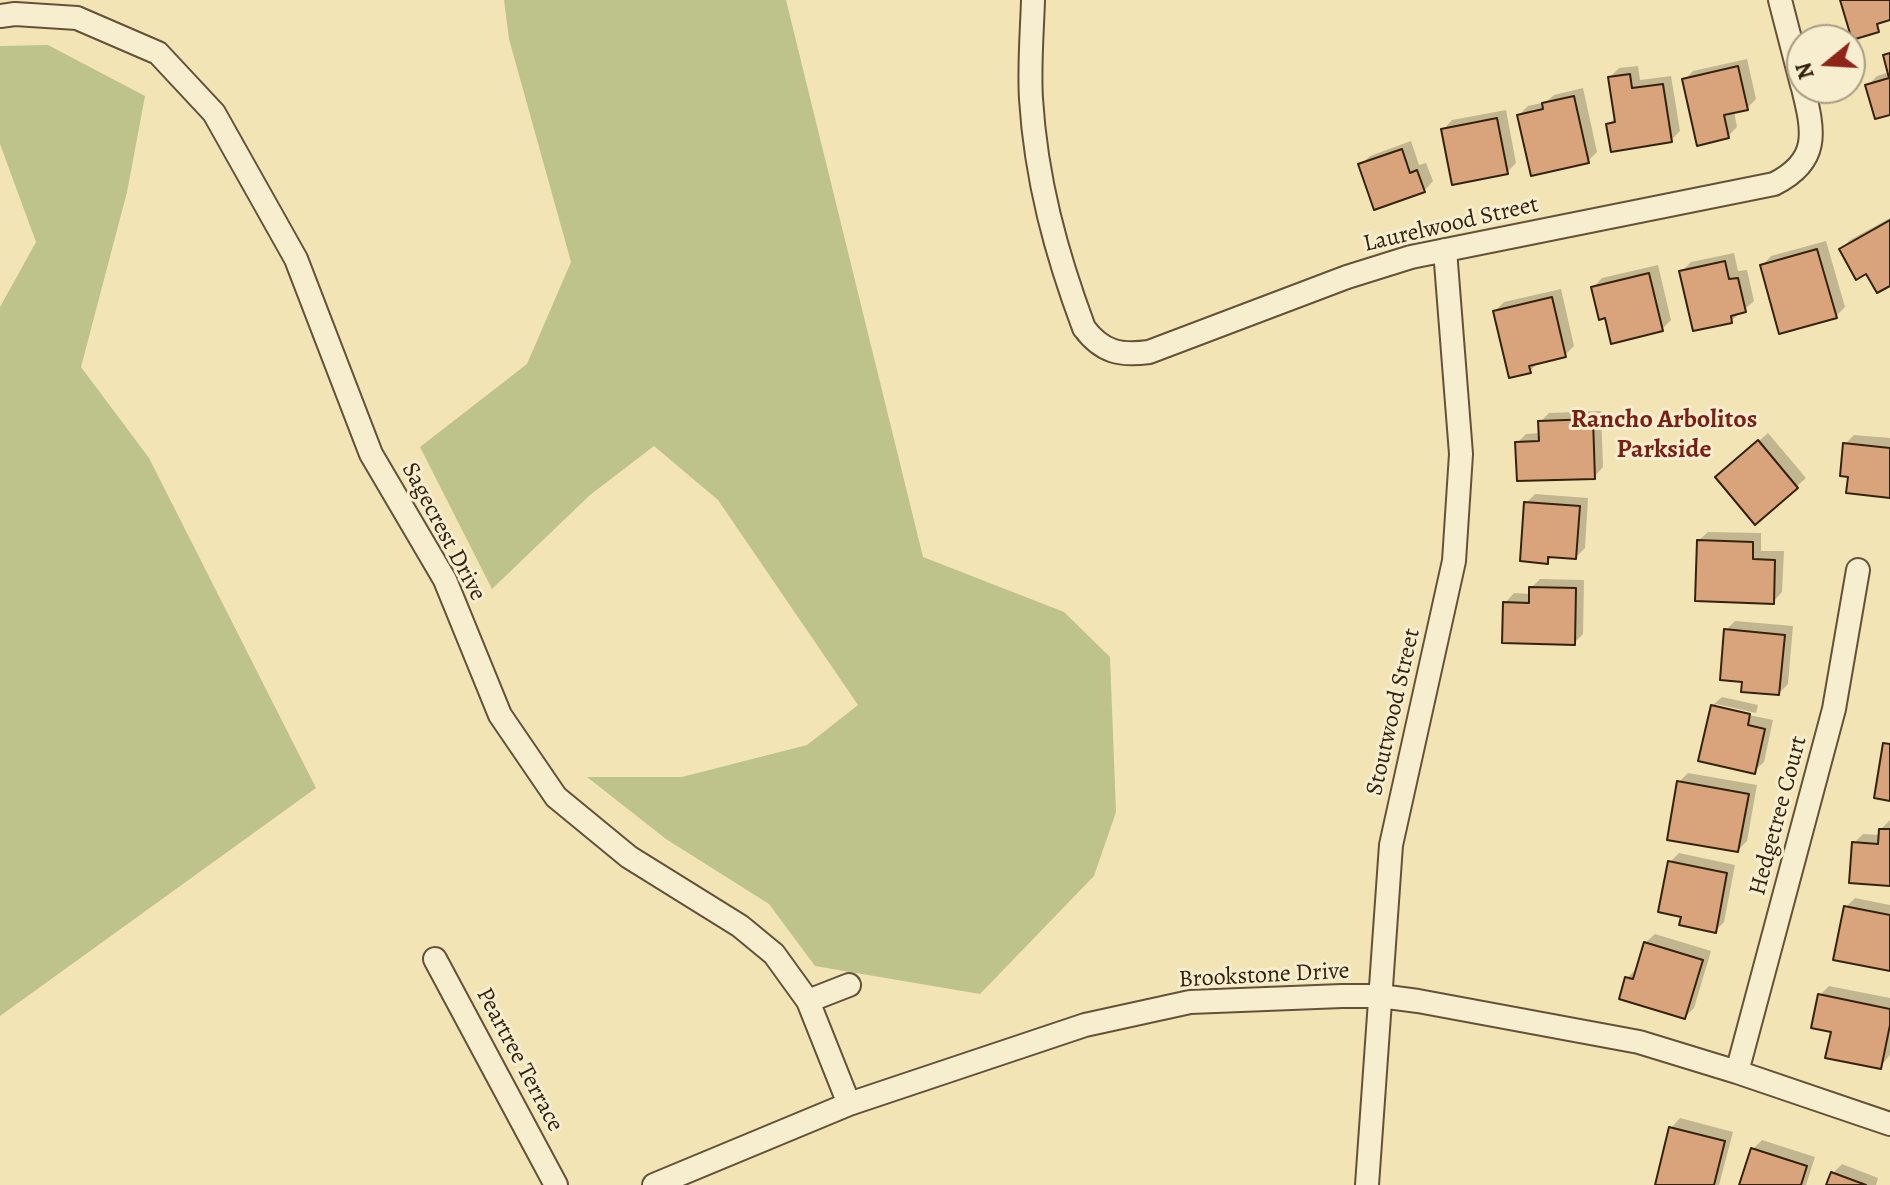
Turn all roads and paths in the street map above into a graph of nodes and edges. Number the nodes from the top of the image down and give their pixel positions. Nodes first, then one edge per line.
1 (1033, 0) edge
2 (1780, 0) edge
3 (0, 16) edge
4 (1786, 24) edge
5 (1806, 104) edge
6 (1445, 250) junction
7 (1858, 570) dead end
8 (435, 959) dead end
9 (849, 985) dead end
10 (1380, 996) junction
11 (808, 1001) junction
12 (1737, 1072) junction
13 (849, 1104) junction
14 (1890, 1124) edge
15 (556, 1185) edge
16 (654, 1185) edge
17 (1367, 1185) edge

1 - 6 street, Laurelwood Street
2 - 4 street
3 - 11 street, Sagecrest Drive
5 - 6 street, Laurelwood Street
6 - 10 street, Stoutwood Street
7 - 12 street, Hedgetree Court
8 - 15 street, Peartree Terrace
9 - 11 street
10 - 12 street, Brookstone Drive
10 - 13 street, Brookstone Drive
10 - 17 street, Stoutwood Street
11 - 13 street, Sagecrest Drive
12 - 14 street, Brookstone Drive
13 - 16 street, Brookstone Drive

